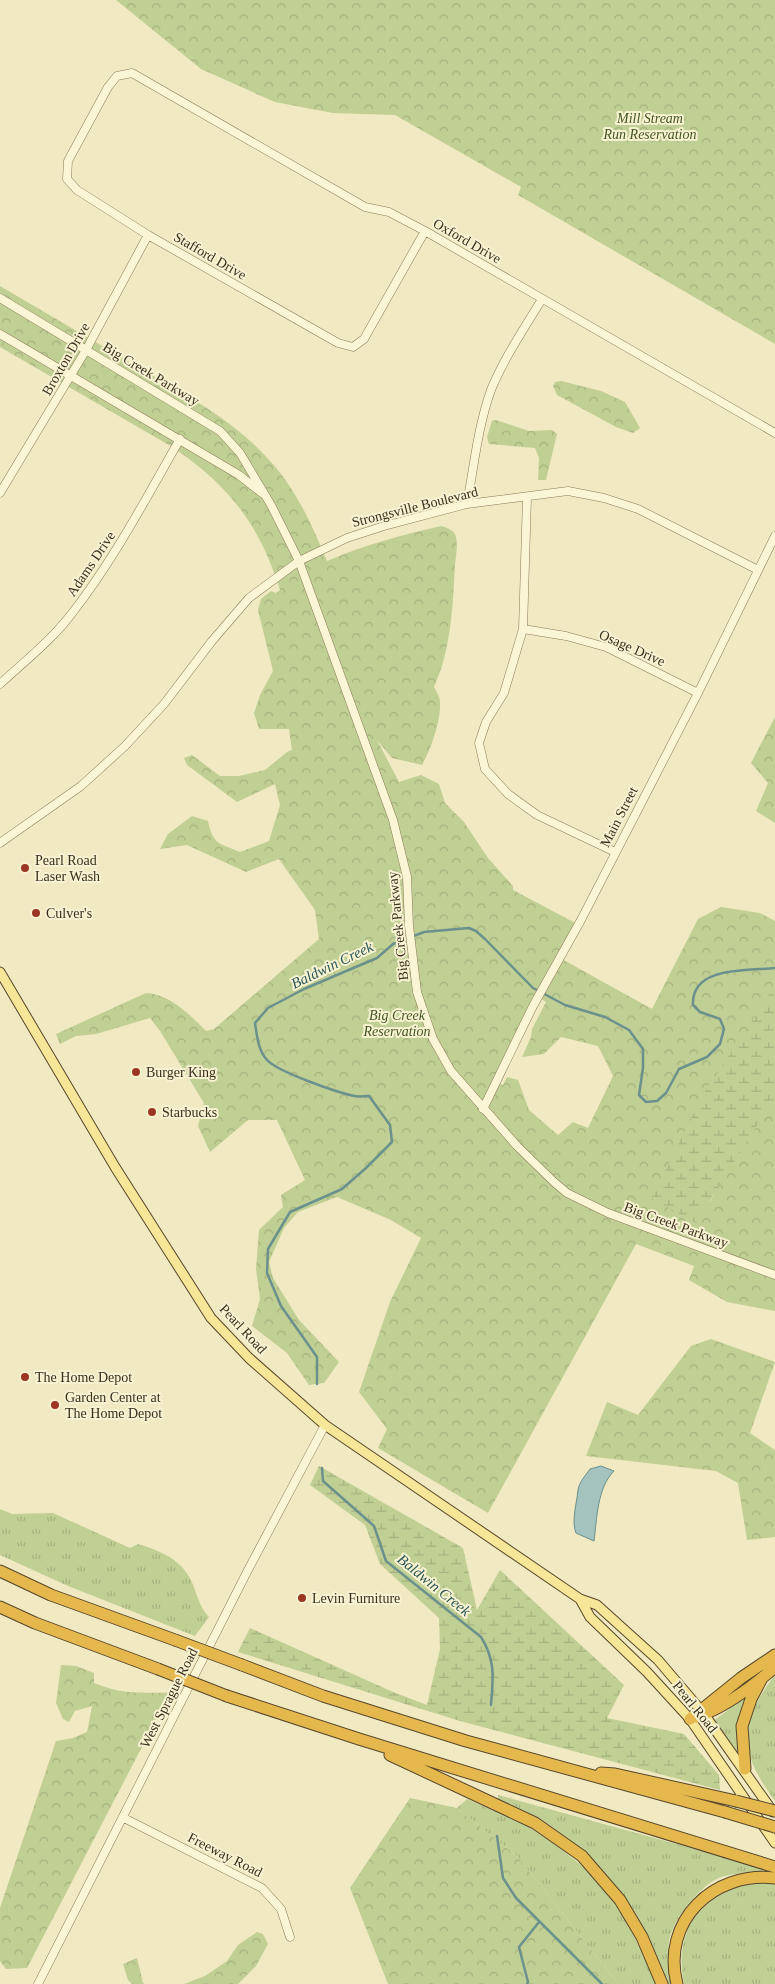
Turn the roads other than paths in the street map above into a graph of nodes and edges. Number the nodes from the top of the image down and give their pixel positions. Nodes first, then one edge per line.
1 (143, 78) joint
2 (425, 231) junction
3 (148, 235) junction
4 (0, 298) edge
5 (542, 299) junction
6 (0, 334) edge
7 (86, 350) junction
8 (72, 375) junction
9 (775, 433) edge
10 (180, 440) junction
11 (0, 493) edge
12 (266, 496) junction
13 (527, 497) junction
14 (467, 504) junction
15 (775, 536) edge
16 (299, 561) junction
17 (758, 570) junction
18 (524, 629) junction
19 (0, 684) edge
20 (698, 693) junction
21 (0, 842) edge
22 (615, 852) junction
23 (0, 972) edge
24 (483, 1109) junction
25 (775, 1275) edge
26 (325, 1424) junction
27 (0, 1571) edge
28 (580, 1599) junction
29 (0, 1607) edge
30 (775, 1655) edge
31 (775, 1667) edge
32 (762, 1679) junction
33 (702, 1712) junction
34 (690, 1719) junction
35 (359, 1739) junction
36 (547, 1763) junction
37 (744, 1769) junction
38 (775, 1813) edge
39 (124, 1818) junction
40 (775, 1827) edge
41 (775, 1843) edge
42 (775, 1867) edge
43 (771, 1878) edge
44 (290, 1937) dead end
45 (38, 1984) edge
46 (662, 1984) edge
47 (677, 1984) edge

1 - 2 street, Oxford Drive
1 - 3 street, Stafford Drive
2 - 3 street, Stafford Drive
2 - 5 street, Oxford Drive
3 - 7 street, Broxton Drive
4 - 7 street, Big Creek Parkway
5 - 9 street, Oxford Drive
5 - 14 street
6 - 8 street, Big Creek Parkway
7 - 8 street, Broxton Drive
7 - 12 street, Big Creek Parkway
8 - 10 street, Big Creek Parkway
8 - 11 street, Broxton Drive
10 - 12 street, Big Creek Parkway
10 - 19 street, Adams Drive
12 - 16 street, Big Creek Parkway
13 - 14 street, Strongsville Boulevard
13 - 17 street, Strongsville Boulevard
13 - 18 street
14 - 16 street, Strongsville Boulevard
15 - 17 street, Main Street
16 - 21 street, Strongsville Boulevard
16 - 24 street, Big Creek Parkway
17 - 20 street, Main Street
18 - 20 street, Osage Drive
18 - 22 street
20 - 22 street, Main Street
22 - 24 street, Main Street
23 - 26 main road, Pearl Road
24 - 25 street, Big Creek Parkway
26 - 28 main road, Pearl Road
26 - 39 street, West Sprague Road
27 - 36 highway, bridge
28 - 33 main road, Pearl Road
28 - 34 main road, Pearl Road
29 - 35 highway, bridge
30 - 33 highway
31 - 32 highway
32 - 33 highway
32 - 37 highway
33 - 34 highway
33 - 37 main road, Pearl Road
34 - 41 main road, Pearl Road
35 - 42 highway
35 - 46 highway
36 - 38 highway, bridge
36 - 40 highway, bridge
37 - 38 main road, Pearl Road
39 - 44 street, Freeway Road
39 - 45 street, West Sprague Road
43 - 47 highway

